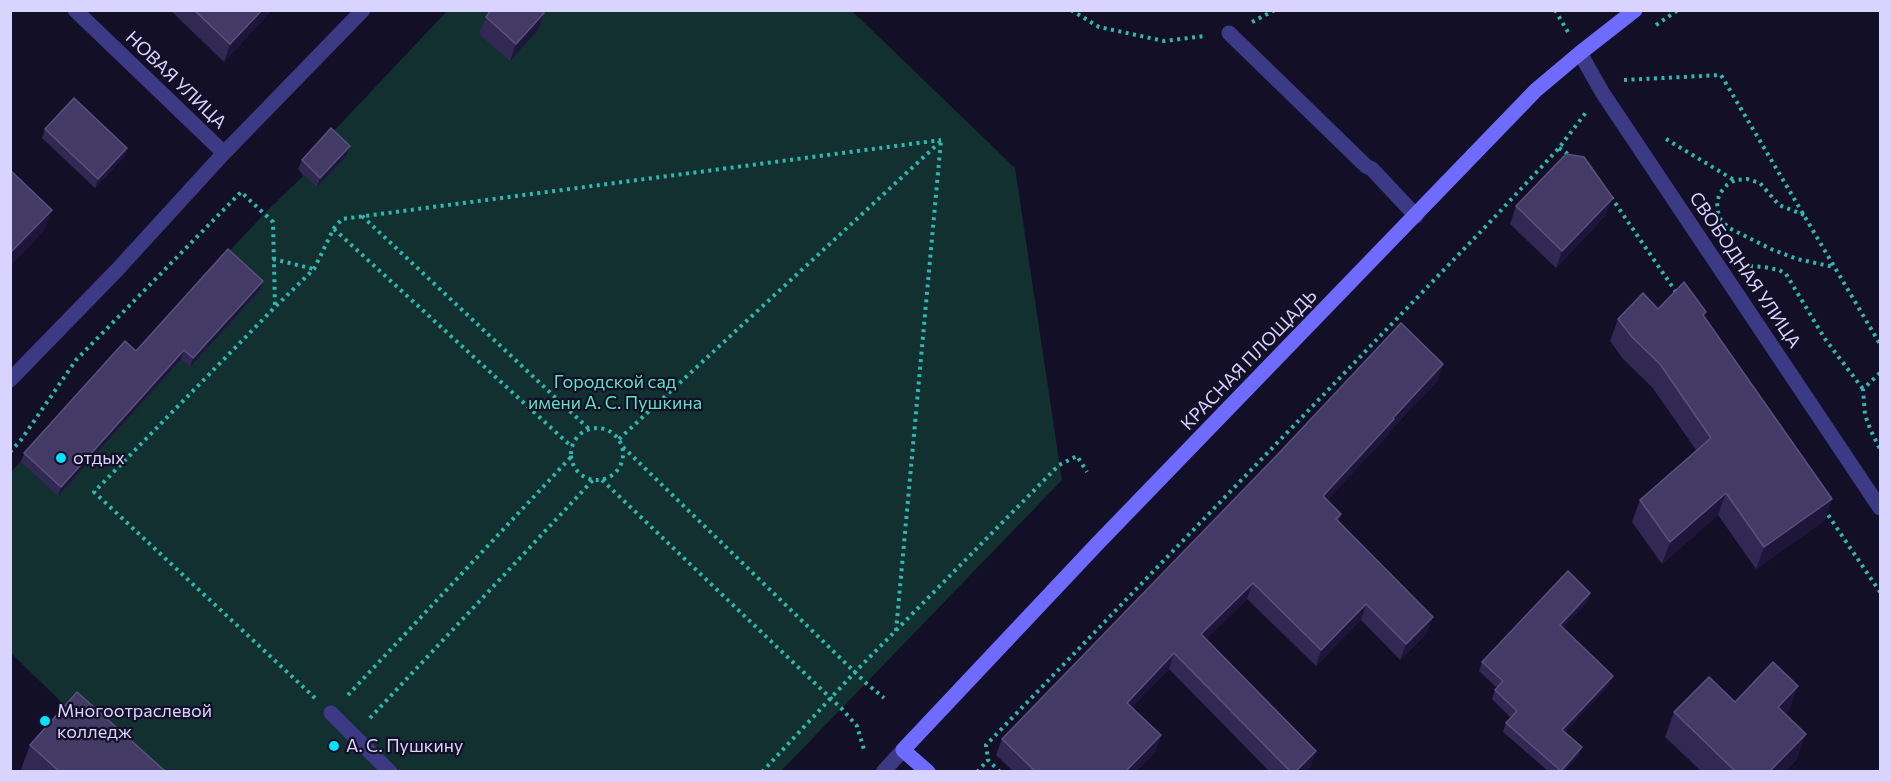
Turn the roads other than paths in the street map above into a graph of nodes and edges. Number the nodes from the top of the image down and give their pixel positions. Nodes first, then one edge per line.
1 (75, 10) edge
2 (363, 10) edge
3 (1635, 10) edge
4 (1229, 33) road end
5 (1580, 53) junction
6 (224, 153) junction
7 (1416, 216) junction
8 (10, 380) edge
9 (1881, 508) edge
10 (331, 713) road end
11 (903, 750) junction
12 (390, 771) edge
13 (883, 771) edge
14 (928, 771) edge

1 - 6 street, НОВАЯ УЛИЦА
2 - 6 street
3 - 5 main road, КРАСНАЯ ПЛОЩАДЬ
4 - 7 street
5 - 7 main road, КРАСНАЯ ПЛОЩАДЬ
5 - 9 street, СВОБОДНАЯ УЛИЦА
6 - 8 street
7 - 11 main road, КРАСНАЯ ПЛОЩАДЬ
10 - 12 street
11 - 13 street
11 - 14 main road

